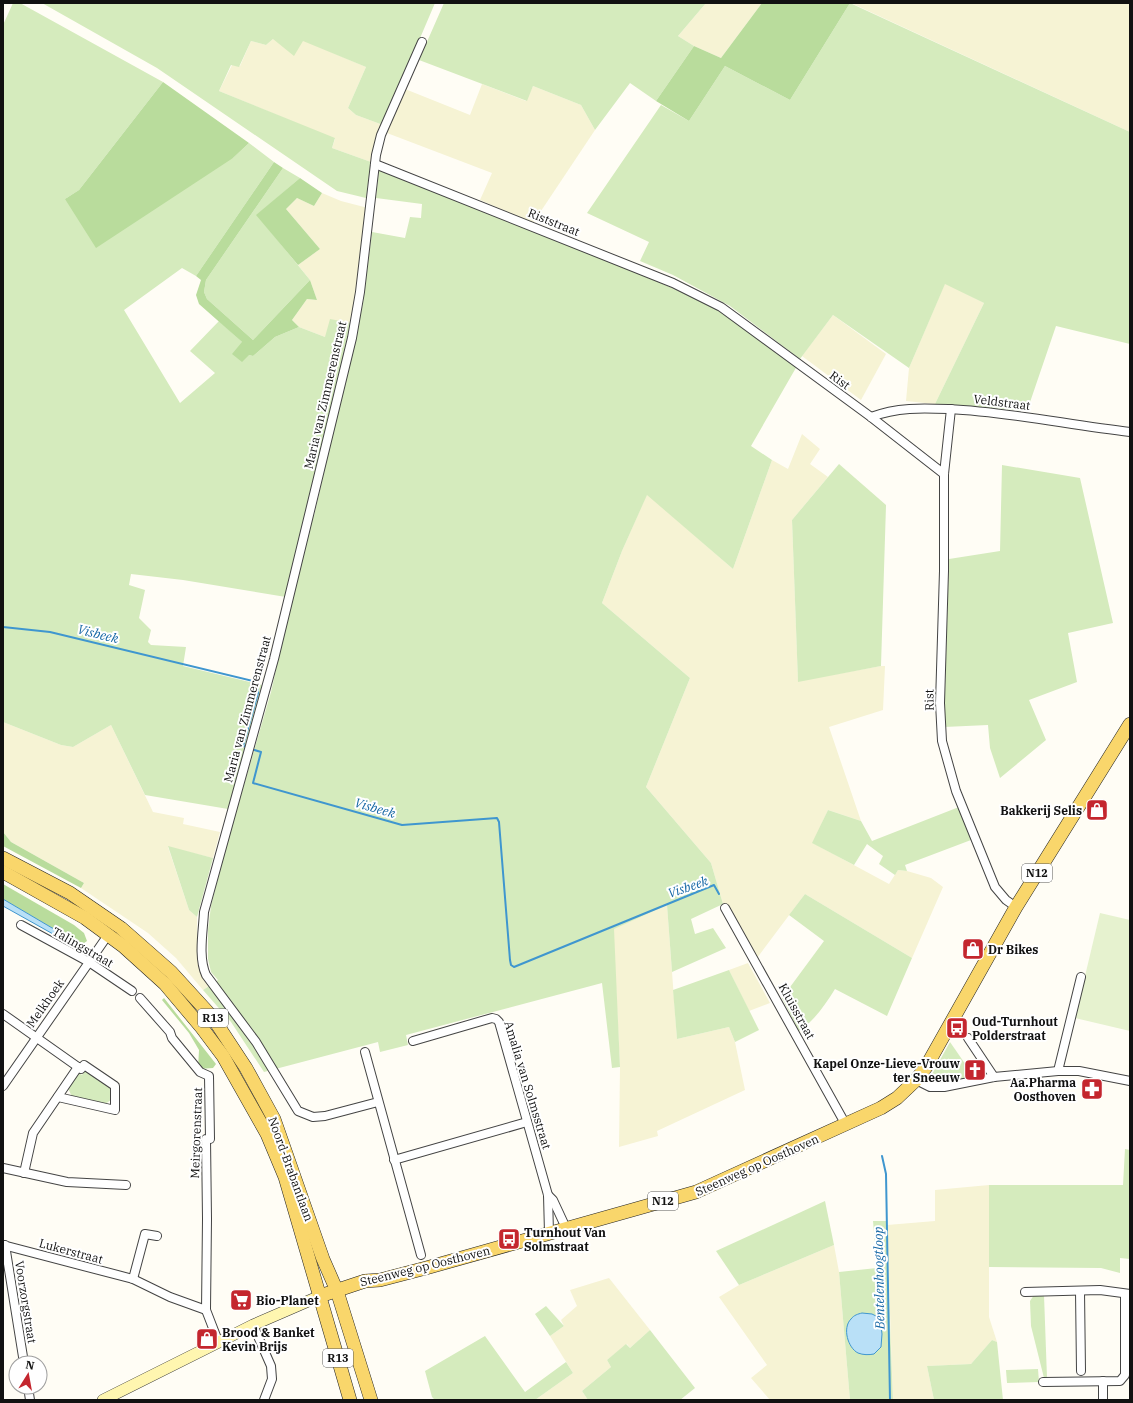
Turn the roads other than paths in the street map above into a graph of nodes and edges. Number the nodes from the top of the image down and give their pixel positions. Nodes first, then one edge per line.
1 (422, 42) dead end
2 (375, 164) junction
3 (721, 307) joint
4 (951, 409) junction
5 (871, 417) junction
6 (1130, 432) edge
7 (944, 474) junction
8 (1130, 724) edge
9 (3, 858) edge
10 (3, 872) edge
11 (1016, 907) junction
12 (725, 908) dead end
13 (21, 925) dead end
14 (108, 935) junction
15 (89, 962) junction
16 (1081, 977) dead end
17 (132, 991) dead end
18 (140, 998) dead end
19 (3, 1014) edge
20 (36, 1038) junction
21 (968, 1038) dead end
22 (413, 1041) dead end
23 (365, 1052) dead end
24 (78, 1067) junction
25 (1058, 1071) junction
26 (994, 1076) junction
27 (916, 1080) junction
28 (1130, 1081) edge
29 (3, 1086) edge
30 (58, 1097) junction
31 (378, 1102) junction
32 (527, 1122) junction
33 (846, 1125) junction
34 (394, 1160) junction
35 (3, 1168) edge
36 (24, 1173) junction
37 (126, 1185) dead end
38 (548, 1195) junction
39 (566, 1228) junction
40 (549, 1233) junction
41 (157, 1236) dead end
42 (4, 1245) edge
43 (421, 1255) dead end
44 (133, 1279) junction
45 (337, 1291) junction
46 (1080, 1291) junction
47 (1025, 1292) dead end
48 (1127, 1294) edge
49 (320, 1296) junction
50 (206, 1310) junction
51 (253, 1325) junction
52 (218, 1341) junction
53 (23, 1355) edge
54 (1081, 1372) dead end
55 (1103, 1381) junction
56 (1043, 1382) dead end
57 (103, 1400) edge
58 (264, 1400) edge
59 (350, 1400) edge
60 (371, 1400) edge
61 (1103, 1400) edge

1 - 2 street
2 - 3 street, Riststraat
2 - 31 street, Maria van Zimmerenstraat
3 - 5 street, Rist
4 - 5 street, Veldstraat
4 - 6 street, Veldstraat
4 - 7 street, Rist
5 - 7 street, Rist
7 - 11 street, Rist
8 - 11 main road, N12
9 - 45 main road, Noord-Brabantlaan / R13
10 - 14 main road, Noord-Brabantlaan / R13
11 - 27 main road, N12
12 - 33 street, Kluisstraat
13 - 15 street, Talingstraat
14 - 15 street, Melkhoek
14 - 49 main road, Noord-Brabantlaan / R13
15 - 17 street, Talingstraat
15 - 20 street, Melkhoek
16 - 25 street
18 - 50 street, Meirgorenstraat
19 - 20 street
20 - 24 street
20 - 29 street, Melkhoek
21 - 26 street
22 - 32 street, Amalia van Solmsstraat
23 - 31 street
24 - 30 street
24 - 30 street
25 - 26 street
25 - 28 street
26 - 27 street
27 - 33 main road, N12
30 - 36 street
31 - 34 street
32 - 34 street
32 - 38 street, Amalia van Solmsstraat
33 - 39 main road, Steenweg op Oosthoven / N12
34 - 43 street
35 - 36 street
36 - 37 street
38 - 39 street, Amalia van Solmsstraat
38 - 40 street, Amalia van Solmsstraat
39 - 40 main road, Steenweg op Oosthoven / N12
40 - 45 main road, Steenweg op Oosthoven / N12
41 - 44 street
42 - 44 street, Lukerstraat
42 - 53 street, Voorzorgstraat
44 - 50 street, Lukerstraat
45 - 49 main road, Steenweg op Oosthoven / N12
45 - 60 main road, Noord-Brabantlaan / R13
46 - 47 street
46 - 48 street
46 - 54 street
48 - 55 street
49 - 51 street, Steenweg op Oosthoven
49 - 59 main road, Noord-Brabantlaan / R13
50 - 52 street, Meirgorenstraat
51 - 52 street, Steenweg op Oosthoven
51 - 58 street
52 - 57 street, Steenweg op Oosthoven
55 - 56 street
55 - 61 street

